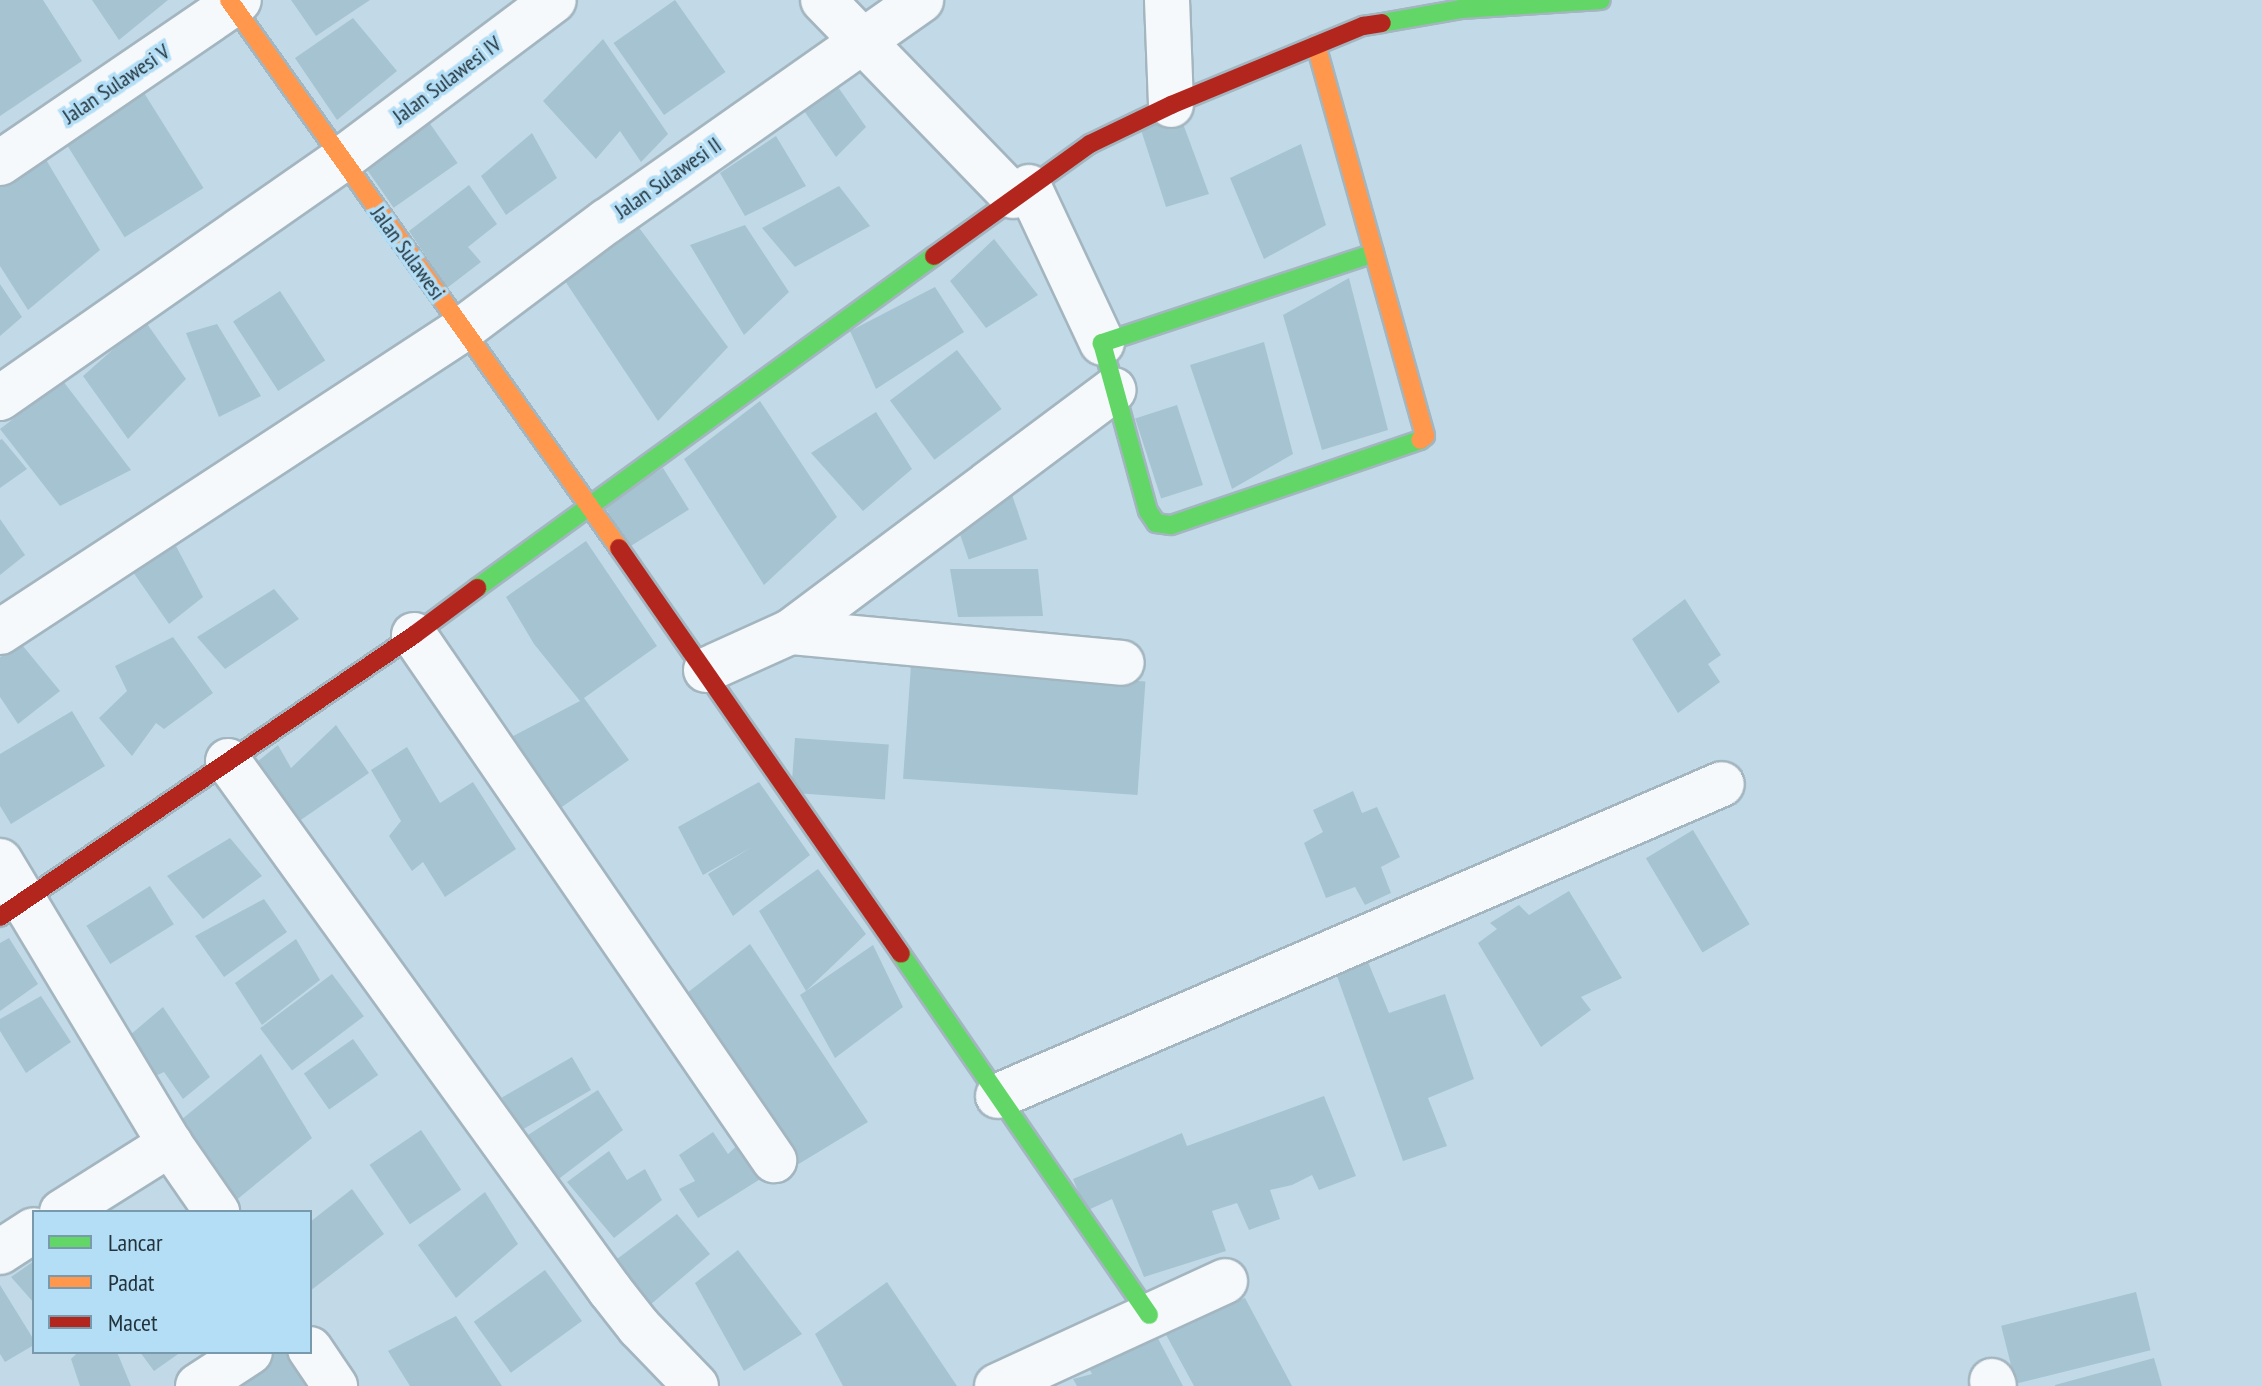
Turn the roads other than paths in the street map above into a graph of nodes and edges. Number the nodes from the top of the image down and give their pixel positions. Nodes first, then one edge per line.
1 (554, 0) edge
2 (823, 0) edge
3 (1167, 0) edge
4 (1601, 0) edge
5 (234, 2) edge
6 (1546, 2) edge
7 (1363, 13) edge
8 (891, 20) edge
9 (1316, 45) junction
10 (1171, 105) junction
11 (341, 160) junction
12 (0, 163) edge
13 (1021, 191) junction
14 (1374, 253) junction
15 (463, 329) junction
16 (1102, 343) junction
17 (1113, 390) junction
18 (0, 398) edge
19 (588, 505) junction
20 (0, 632) edge
21 (790, 632) junction
22 (414, 635) junction
23 (1122, 663) dead end
24 (706, 670) junction
25 (228, 761) junction
26 (1722, 784) dead end
27 (0, 861) edge
28 (12, 908) edge
29 (998, 1096) junction
30 (170, 1144) junction
31 (774, 1160) dead end
32 (65, 1210) edge
33 (216, 1210) edge
34 (32, 1231) edge
35 (0, 1252) edge
36 (1225, 1281) dead end
37 (1149, 1315) junction
38 (312, 1352) edge
39 (247, 1354) edge
40 (198, 1386) edge
41 (335, 1386) edge
42 (696, 1386) edge
43 (997, 1386) edge

1 - 11 street, Jalan Sulawesi IV
2 - 8 street
3 - 10 street
4 - 6 street
5 - 11 street, Jalan Sulawesi
5 - 12 street, Jalan Sulawesi V
6 - 7 street
7 - 9 street
8 - 13 street
8 - 15 street, Jalan Sulawesi II
9 - 10 street
9 - 14 street
10 - 13 street
11 - 15 street, Jalan Sulawesi
11 - 18 street, Jalan Sulawesi IV
13 - 16 street
13 - 19 street
14 - 16 street
14 - 17 street
15 - 19 street, Jalan Sulawesi
15 - 20 street, Jalan Sulawesi II
16 - 17 street
17 - 21 street
19 - 22 street
19 - 24 street, Jalan Sulawesi
21 - 23 street
21 - 24 street
22 - 25 street
22 - 31 street
24 - 29 street, Jalan Sulawesi
25 - 28 street
25 - 42 street
26 - 29 street
27 - 28 street
28 - 30 street
29 - 37 street, Jalan Sulawesi
30 - 32 street
30 - 33 street
34 - 35 street
36 - 37 street
37 - 43 street
38 - 41 street
39 - 40 street

